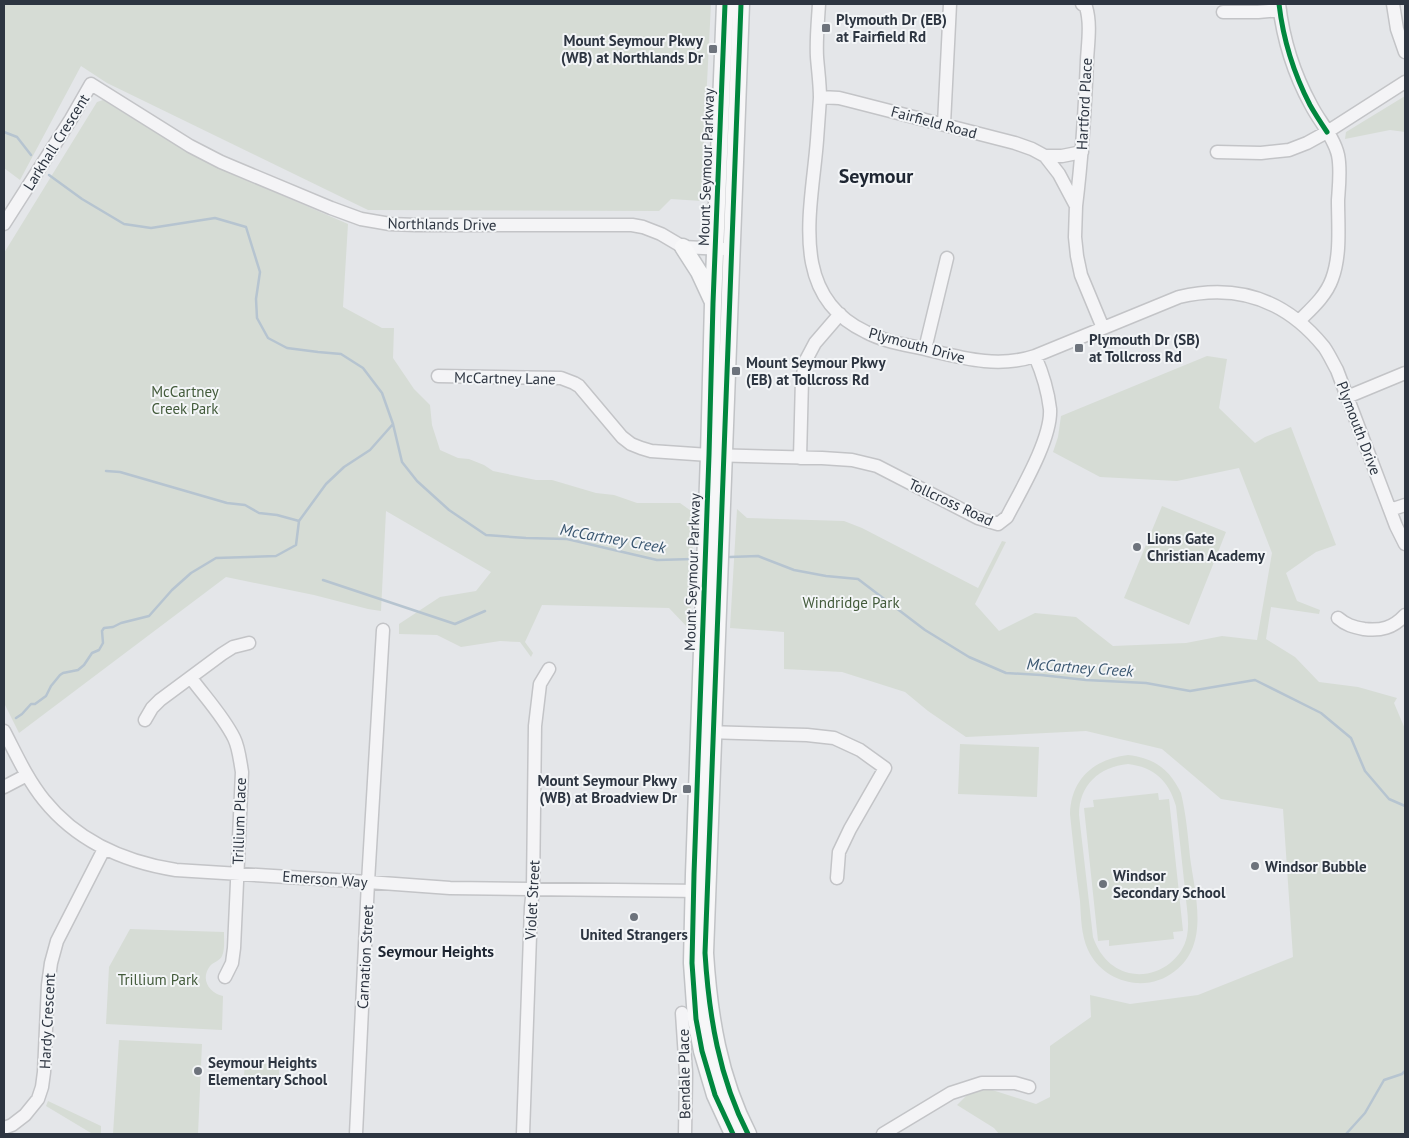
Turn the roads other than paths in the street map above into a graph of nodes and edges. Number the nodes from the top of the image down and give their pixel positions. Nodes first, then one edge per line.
1 (725, 4) edge
2 (741, 4) edge
3 (819, 4) edge
4 (950, 4) edge
5 (1082, 4) edge
6 (1393, 4) edge
7 (1279, 7) edge
8 (1223, 12) dead end
9 (1405, 52) edge
10 (1405, 82) edge
11 (91, 84) joint
12 (820, 97) junction
13 (944, 124) junction
14 (1326, 132) junction
15 (1082, 152) junction
16 (1217, 152) dead end
17 (1045, 156) junction
18 (1076, 206) junction
19 (4, 223) edge
20 (683, 247) junction
21 (723, 249) junction
22 (947, 258) dead end
23 (713, 303) junction
24 (840, 314) junction
25 (1299, 321) junction
26 (1103, 328) junction
27 (925, 349) junction
28 (1035, 356) junction
29 (1405, 373) edge
30 (438, 376) dead end
31 (1347, 397) junction
32 (716, 455) junction
33 (800, 458) junction
34 (1405, 505) edge
35 (1390, 510) junction
36 (1405, 544) edge
37 (1405, 616) edge
38 (1338, 618) dead end
39 (383, 630) dead end
40 (249, 643) dead end
41 (549, 669) dead end
42 (190, 678) junction
43 (145, 720) dead end
44 (4, 731) edge
45 (706, 732) junction
46 (27, 775) junction
47 (4, 787) edge
48 (104, 849) junction
49 (237, 873) junction
50 (837, 878) dead end
51 (368, 882) junction
52 (533, 889) junction
53 (700, 891) junction
54 (225, 977) dead end
55 (682, 1013) dead end
56 (1029, 1087) dead end
57 (4, 1128) edge
58 (356, 1134) edge
59 (523, 1134) edge
60 (684, 1134) edge
61 (733, 1134) edge
62 (748, 1134) edge
63 (883, 1134) edge

1 - 21 main road, Mount Seymour Parkway
2 - 21 main road, Mount Seymour Parkway
3 - 12 street, Plymouth Drive
4 - 13 street
5 - 15 street, Hartford Place
6 - 9 street
7 - 8 street
7 - 14 street
10 - 14 street
11 - 19 street, Larkhall Crescent
11 - 20 street, Northlands Drive
12 - 13 street, Fairfield Road
12 - 24 street, Plymouth Drive
13 - 17 street, Fairfield Road
14 - 16 street
14 - 25 street
15 - 17 street, Fairfield Road
15 - 18 street, Hartford Place
17 - 18 street, Fairfield Road
18 - 26 street, Fairfield Road
20 - 21 street, Northlands Drive
20 - 23 main road
21 - 23 main road, Mount Seymour Parkway
21 - 32 main road, Mount Seymour Parkway
22 - 27 street
23 - 32 main road, Mount Seymour Parkway
24 - 27 street, Plymouth Drive
24 - 33 street
25 - 26 street, Plymouth Drive
25 - 31 street, Plymouth Drive
26 - 28 street, Plymouth Drive
27 - 28 street, Plymouth Drive
28 - 33 street, Tollcross Road
29 - 31 street
30 - 32 street, McCartney Lane
31 - 35 street, Plymouth Drive
32 - 33 street, Tollcross Road
32 - 45 main road, Mount Seymour Parkway
34 - 35 street
35 - 36 street, Plymouth Drive
37 - 38 street
39 - 51 street, Carnation Street
40 - 42 street
41 - 52 street, Violet Street
42 - 43 street
42 - 49 street, Trillium Place
44 - 46 street, Emerson Way
45 - 50 street
45 - 53 main road, Mount Seymour Parkway
46 - 47 street
46 - 48 street, Emerson Way
48 - 49 street, Emerson Way
48 - 57 street, Hardy Crescent
49 - 51 street, Emerson Way
49 - 54 street, Trillium Place
51 - 52 street, Emerson Way
51 - 58 street, Carnation Street
52 - 53 street, Emerson Way
52 - 59 street, Violet Street
53 - 61 main road, Mount Seymour Parkway
53 - 62 main road, Mount Seymour Parkway
55 - 60 street, Bendale Place
56 - 63 street

